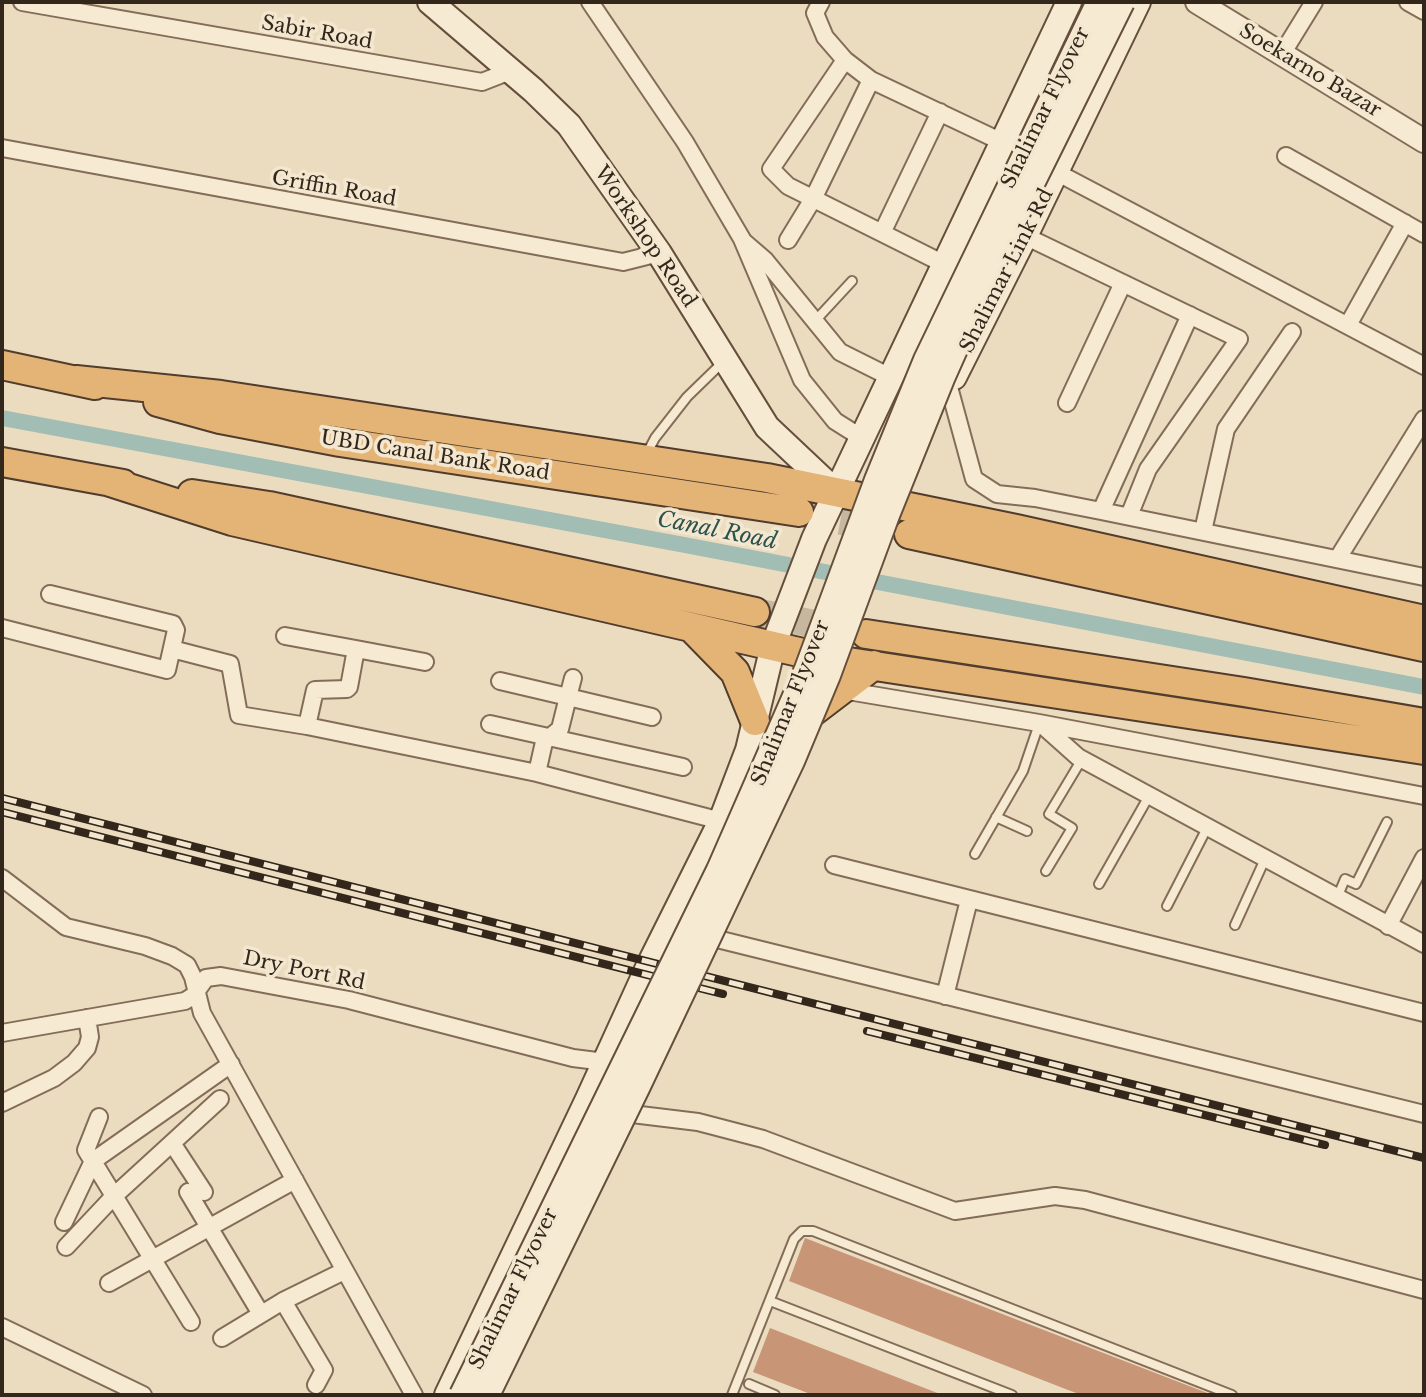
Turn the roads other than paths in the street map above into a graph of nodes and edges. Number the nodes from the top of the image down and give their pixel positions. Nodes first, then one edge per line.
1 (22, 2) edge
2 (430, 2) edge
3 (590, 2) edge
4 (821, 2) edge
5 (1069, 2) edge
6 (1099, 2) edge
7 (1122, 2) edge
8 (1138, 2) edge
9 (1197, 2) edge
10 (1314, 2) edge
11 (1408, 2) edge
12 (1424, 11) edge
13 (1282, 54) junction
14 (845, 60) junction
15 (510, 71) junction
16 (871, 80) junction
17 (940, 112) junction
18 (1424, 141) edge
19 (1002, 142) junction
20 (2, 148) edge
21 (1286, 156) dead end
22 (1056, 172) junction
23 (813, 199) junction
24 (1405, 223) junction
25 (882, 233) junction
26 (1424, 234) edge
27 (1025, 236) junction
28 (742, 239) junction
29 (788, 240) dead end
30 (659, 253) junction
31 (944, 264) junction
32 (852, 281) dead end
33 (1123, 283) junction
34 (1190, 315) junction
35 (815, 321) junction
36 (1348, 325) junction
37 (1292, 332) dead end
38 (725, 361) junction
39 (2, 365) edge
40 (1424, 366) edge
41 (890, 377) junction
42 (76, 380) junction
43 (949, 387) junction
44 (1067, 403) dead end
45 (1424, 419) edge
46 (862, 438) junction
47 (644, 459) junction
48 (2, 462) edge
49 (107, 481) junction
50 (836, 492) junction
51 (997, 494) junction
52 (895, 503) junction
53 (1101, 511) junction
54 (799, 512) tunnel mouth
55 (1129, 516) junction
56 (991, 524) junction
57 (1203, 531) junction
58 (909, 534) tunnel mouth
59 (1338, 558) junction
60 (1424, 577) edge
61 (50, 594) dead end
62 (755, 612) tunnel mouth
63 (1424, 620) edge
64 (690, 627) junction
65 (856, 627) junction
66 (2, 628) edge
67 (285, 636) dead end
68 (773, 646) junction
69 (1424, 647) edge
70 (172, 649) junction
71 (356, 649) junction
72 (829, 659) junction
73 (425, 662) dead end
74 (874, 665) junction
75 (573, 678) dead end
76 (500, 681) dead end
77 (842, 690) junction
78 (568, 697) junction
79 (807, 716) junction
80 (652, 717) dead end
81 (755, 721) junction
82 (1039, 723) junction
83 (1424, 723) edge
84 (490, 724) dead end
85 (307, 726) junction
86 (546, 738) junction
87 (1424, 750) edge
88 (1082, 759) junction
89 (683, 767) dead end
90 (537, 773) junction
91 (1149, 796) junction
92 (1424, 796) edge
93 (996, 817) junction
94 (721, 821) junction
95 (1387, 822) dead end
96 (1207, 828) junction
97 (1027, 831) dead end
98 (975, 854) dead end
99 (1424, 858) edge
100 (1265, 859) junction
101 (834, 865) dead end
102 (1046, 871) dead end
103 (2, 878) edge
104 (1099, 884) dead end
105 (1337, 898) junction
106 (969, 900) junction
107 (1167, 906) dead end
108 (1235, 925) dead end
109 (1388, 926) junction
110 (717, 939) junction
111 (1424, 944) edge
112 (654, 953) junction
113 (702, 971) junction
114 (196, 993) junction
115 (945, 996) junction
116 (1424, 1013) edge
117 (87, 1018) junction
118 (2, 1033) edge
119 (605, 1062) junction
120 (231, 1064) junction
121 (220, 1099) dead end
122 (2, 1103) edge
123 (632, 1114) junction
124 (1424, 1114) edge
125 (99, 1117) dead end
126 (172, 1143) junction
127 (93, 1161) junction
128 (295, 1180) junction
129 (114, 1196) junction
130 (64, 1222) dead end
131 (209, 1227) junction
132 (66, 1247) dead end
133 (151, 1259) junction
134 (344, 1271) junction
135 (109, 1283) dead end
136 (1424, 1290) edge
137 (283, 1301) junction
138 (770, 1301) junction
139 (261, 1314) junction
140 (191, 1322) dead end
141 (2, 1327) edge
142 (222, 1338) dead end
143 (749, 1384) dead end
144 (316, 1385) dead end
145 (143, 1395) edge
146 (414, 1395) edge
147 (447, 1395) edge
148 (462, 1395) edge
149 (487, 1395) edge
150 (499, 1395) edge
151 (732, 1395) edge
152 (775, 1395) edge
153 (1012, 1395) edge
154 (1232, 1395) edge

1 - 15 street, Sabir Road
2 - 15 main road, Workshop Road
3 - 28 street
4 - 14 street
5 - 19 main road
6 - 148 main road, Shalimar Flyover, bridge
7 - 149 main road, Shalimar Flyover, bridge
8 - 22 main road, Shalimar Link Rd
9 - 13 street, Soekarno Bazar
10 - 13 street
11 - 12 street
13 - 18 street, Soekarno Bazar
14 - 16 street
14 - 23 street
15 - 30 main road, Workshop Road
16 - 17 street
16 - 23 street
17 - 19 street
17 - 25 street
19 - 31 main road
20 - 30 street, Griffin Road
21 - 24 street
22 - 27 main road, Shalimar Link Rd
22 - 36 street
23 - 25 street
23 - 29 street
24 - 26 street
24 - 36 street
25 - 31 street
27 - 33 street
27 - 43 main road, Shalimar Link Rd
28 - 35 street
28 - 46 street
30 - 38 main road, Workshop Road
31 - 41 main road
32 - 35 lane
33 - 34 street
33 - 44 street
34 - 53 street
34 - 55 street
35 - 41 street
36 - 40 street
37 - 57 street
38 - 47 lane
38 - 50 main road, Workshop Road
39 - 42 highway
41 - 46 main road
42 - 47 highway
42 - 54 highway, UBD Canal Bank Road
43 - 51 street
43 - 52 main road, Shalimar Link Rd
45 - 59 street
46 - 50 main road
47 - 50 highway
48 - 49 highway
49 - 62 highway
49 - 64 highway
50 - 52 highway
50 - 68 main road
51 - 53 street
51 - 56 street
52 - 56 highway
52 - 65 main road, Shalimar Link Rd, bridge
53 - 55 street
55 - 57 street
56 - 63 highway
57 - 59 street
58 - 69 highway
59 - 60 street
61 - 70 street
64 - 68 highway
64 - 81 highway
65 - 72 main road, Shalimar Link Rd
65 - 83 highway
66 - 70 street
67 - 71 street
68 - 72 highway
68 - 81 main road
70 - 85 street
71 - 73 street
71 - 85 street
72 - 74 highway
72 - 79 main road, Shalimar Link Rd
74 - 77 highway
74 - 87 highway
75 - 78 street
76 - 78 street
77 - 79 highway
77 - 82 street
78 - 80 street
78 - 86 street
79 - 110 main road, Shalimar Link Rd
81 - 94 main road
82 - 88 street
82 - 92 street
82 - 93 lane
84 - 86 street
85 - 90 street
86 - 89 street
86 - 90 street
88 - 91 street
88 - 102 lane
90 - 94 street
91 - 96 street
91 - 104 lane
93 - 97 lane
93 - 98 lane
94 - 112 main road
95 - 105 lane
96 - 100 street
96 - 107 lane
99 - 109 street
100 - 105 street
100 - 108 lane
101 - 106 street
103 - 114 street
105 - 109 street
106 - 115 street
106 - 116 street
109 - 111 street
110 - 113 main road, Shalimar Link Rd
110 - 115 street
112 - 113 main road
112 - 119 main road
113 - 123 main road, Shalimar Link Rd
114 - 117 street, Dry Port Rd
114 - 119 street, Dry Port Rd
114 - 120 street
115 - 124 street
117 - 118 street, Dry Port Rd
117 - 122 street
119 - 147 main road
120 - 127 street
120 - 128 street
121 - 126 street
123 - 136 street
123 - 150 main road, Shalimar Link Rd
125 - 127 street
126 - 129 street
126 - 131 street
127 - 129 street
127 - 130 street
128 - 131 street
128 - 134 street
129 - 132 street
129 - 133 street
131 - 133 street
131 - 139 street
133 - 135 street
133 - 140 street
134 - 137 street
134 - 146 street
137 - 139 street
137 - 144 street
138 - 151 lane
138 - 153 lane
138 - 154 lane
139 - 142 street
141 - 145 street
143 - 152 lane

